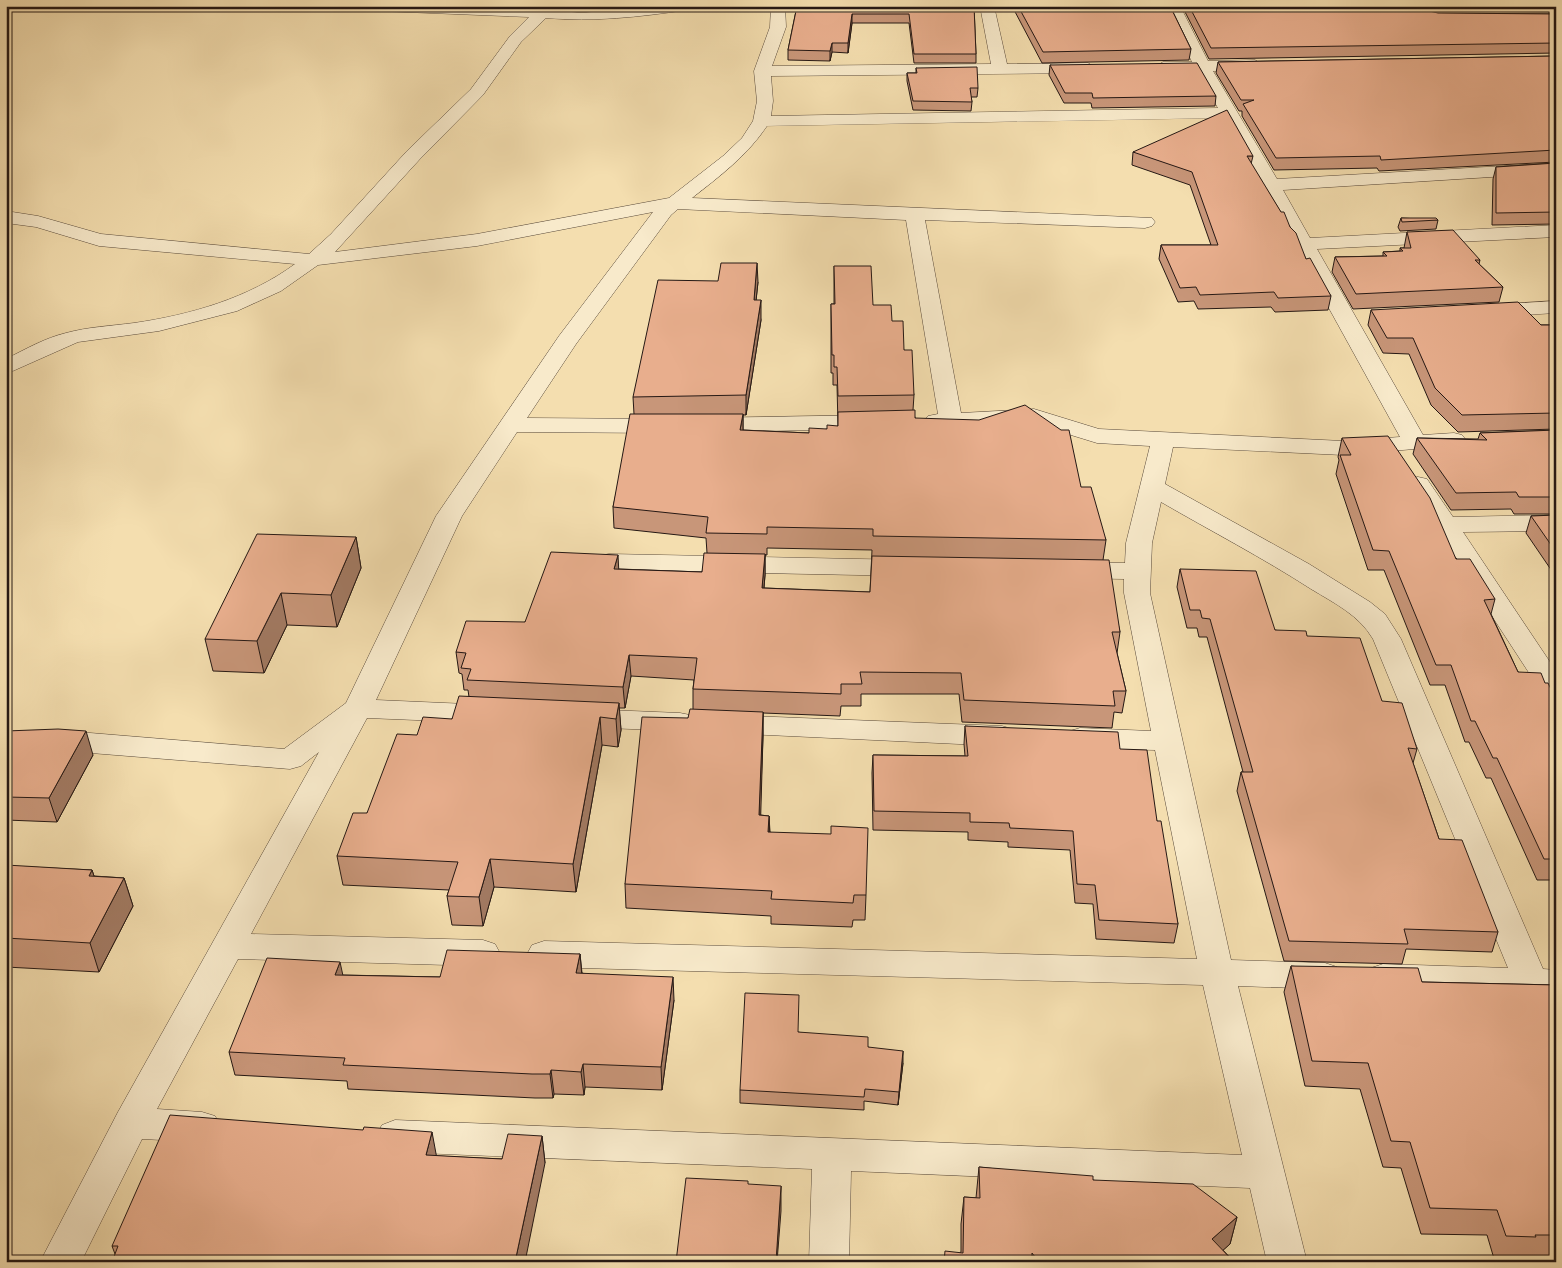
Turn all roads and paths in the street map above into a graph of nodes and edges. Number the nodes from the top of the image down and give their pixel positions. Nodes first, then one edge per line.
1 (355, 6) edge
2 (686, 6) edge
3 (778, 6) edge
4 (987, 6) edge
5 (1173, 6) edge
6 (520, 9) edge
7 (543, 14) junction
8 (1271, 65) edge
9 (1202, 66) junction
10 (1144, 67) edge
11 (1106, 68) edge
12 (1000, 70) junction
13 (762, 71) junction
14 (1228, 113) junction
15 (762, 121) junction
16 (1556, 168) edge
17 (1271, 185) junction
18 (672, 203) junction
19 (914, 213) junction
20 (6, 217) edge
21 (1145, 222) dead end
22 (1556, 231) edge
23 (1304, 244) junction
24 (314, 260) junction
25 (1556, 307) edge
26 (1469, 312) edge
27 (6, 367) edge
28 (951, 421) junction
29 (511, 425) junction
30 (1471, 440) edge
31 (1164, 441) junction
32 (1404, 443) junction
33 (1152, 487) junction
34 (1556, 523) edge
35 (1444, 525) junction
36 (610, 562) edge
37 (929, 568) edge
38 (1048, 570) edge
39 (1137, 571) junction
40 (1553, 683) edge
41 (358, 708) junction
42 (518, 715) edge
43 (557, 717) edge
44 (1168, 741) junction
45 (6, 743) edge
46 (230, 946) junction
47 (1217, 973) junction
48 (1543, 982) edge
49 (131, 1123) junction
50 (240, 1128) edge
51 (358, 1134) edge
52 (832, 1156) junction
53 (1264, 1172) junction
54 (60, 1262) edge
55 (830, 1262) edge
56 (1287, 1262) edge

1 - 6 street
2 - 7 street
3 - 13 street
4 - 12 street
5 - 9 street
6 - 7 street
7 - 24 street
8 - 9 street
9 - 10 street
9 - 14 street
11 - 12 street
12 - 13 street
13 - 15 street
14 - 15 street
14 - 17 street
15 - 18 street
16 - 17 street
17 - 23 street
18 - 19 street
18 - 24 street
18 - 29 street
19 - 21 street
19 - 28 street
20 - 24 street
22 - 23 street
23 - 32 street
24 - 27 street
25 - 26 street
28 - 29 street
28 - 31 street
29 - 41 street
30 - 32 street
31 - 32 street
31 - 33 street
32 - 35 street
33 - 39 street
33 - 48 street
34 - 35 street
35 - 40 street
36 - 37 street
38 - 39 street
39 - 44 street
41 - 42 street
41 - 45 street
41 - 46 street
43 - 44 street
44 - 47 street
46 - 47 street
46 - 49 street
47 - 48 street
47 - 53 street
49 - 50 street
49 - 54 street
51 - 52 street
52 - 53 street
52 - 55 street
53 - 56 street

